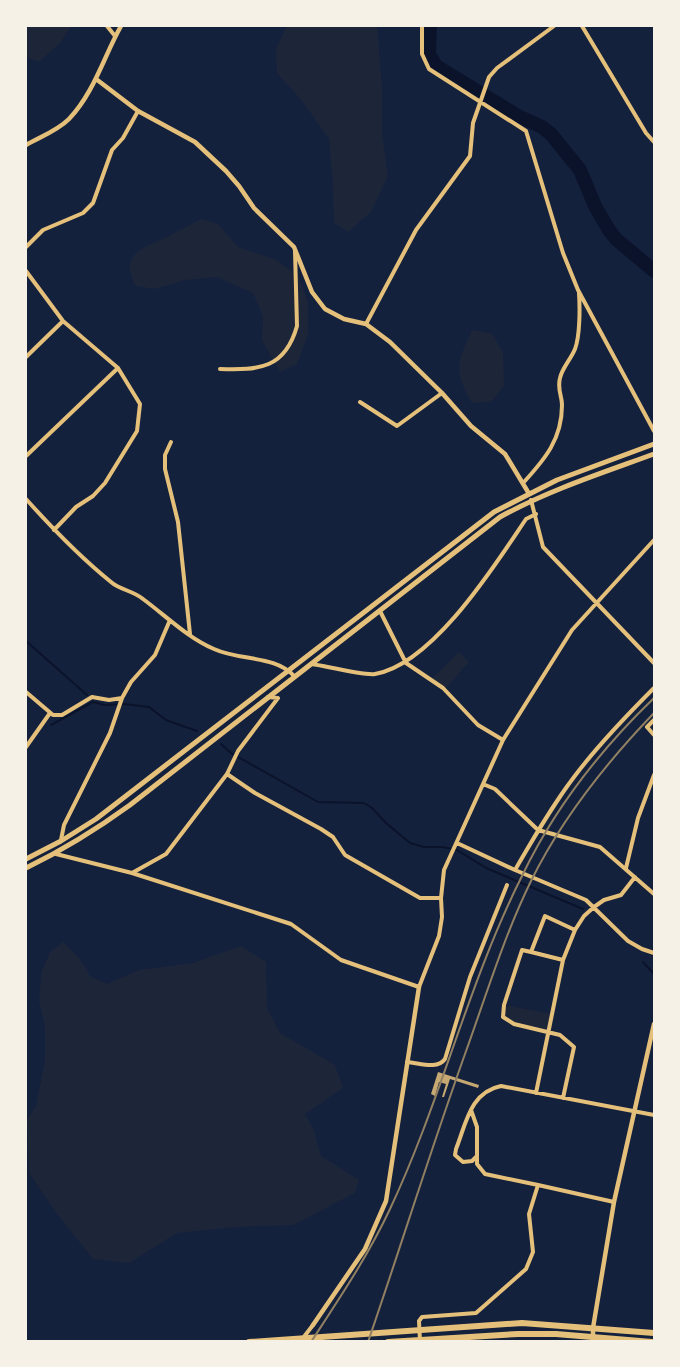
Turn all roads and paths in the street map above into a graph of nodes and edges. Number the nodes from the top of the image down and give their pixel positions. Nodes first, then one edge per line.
1 (107, 26) edge
2 (121, 26) edge
3 (422, 26) edge
4 (554, 26) edge
5 (582, 26) edge
6 (115, 36) junction
7 (96, 79) junction
8 (480, 102) junction
9 (138, 111) junction
10 (654, 142) edge
11 (26, 146) edge
12 (26, 247) edge
13 (294, 247) junction
14 (26, 272) edge
15 (578, 290) junction
16 (63, 321) junction
17 (366, 324) junction
18 (26, 357) edge
19 (118, 368) junction
20 (220, 369) dead end
21 (442, 393) junction
22 (360, 402) dead end
23 (654, 431) edge
24 (171, 442) dead end
25 (654, 444) edge
26 (654, 454) edge
27 (26, 456) edge
28 (524, 482) junction
29 (528, 492) junction
30 (26, 499) edge
31 (531, 500) junction
32 (536, 514) junction
33 (54, 530) junction
34 (654, 540) edge
35 (597, 601) junction
36 (380, 611) junction
37 (170, 620) junction
38 (190, 634) junction
39 (406, 663) junction
40 (654, 663) edge
41 (311, 664) junction
42 (289, 670) junction
43 (294, 676) junction
44 (654, 688) edge
45 (26, 693) edge
46 (268, 697) junction
47 (121, 700) junction
48 (51, 713) junction
49 (654, 720) edge
50 (654, 735) edge
51 (503, 740) junction
52 (26, 747) edge
53 (227, 774) junction
54 (654, 775) edge
55 (483, 784) junction
56 (538, 830) junction
57 (61, 841) junction
58 (456, 844) junction
59 (56, 854) junction
60 (26, 859) edge
61 (26, 868) edge
62 (626, 868) junction
63 (515, 870) junction
64 (132, 873) junction
65 (635, 877) junction
66 (507, 885) dead end
67 (654, 894) edge
68 (441, 898) junction
69 (594, 907) junction
70 (575, 930) junction
71 (531, 952) junction
72 (654, 953) edge
73 (563, 960) junction
74 (418, 987) junction
75 (654, 1024) edge
76 (549, 1033) junction
77 (406, 1062) junction
78 (536, 1093) junction
79 (563, 1098) junction
80 (471, 1110) junction
81 (636, 1111) junction
82 (654, 1115) edge
83 (477, 1156) junction
84 (538, 1185) junction
85 (614, 1202) junction
86 (313, 1325) joint
87 (592, 1328) junction
88 (654, 1333) edge
89 (593, 1339) edge
90 (299, 1340) edge
91 (422, 1340) edge
92 (249, 1341) edge
93 (388, 1341) edge
94 (652, 1341) edge

1 - 6 street
2 - 6 street
3 - 8 street
4 - 8 street
5 - 10 street
6 - 7 street
7 - 9 street
7 - 11 street
8 - 15 street
8 - 17 street
9 - 12 street
9 - 13 street
13 - 17 street
13 - 20 street
14 - 16 street
15 - 23 street
15 - 28 street
16 - 18 street
16 - 19 street
17 - 21 street
19 - 27 street
19 - 33 street
21 - 22 street
21 - 28 street
24 - 38 street
25 - 29 main road
26 - 31 main road
28 - 29 street
29 - 31 street
29 - 42 main road
30 - 33 street
31 - 32 street
31 - 36 main road
32 - 35 street
32 - 39 street
33 - 37 street
34 - 35 street
35 - 40 street
35 - 51 street
36 - 39 street
36 - 41 main road
37 - 38 street
37 - 47 street
38 - 42 street
39 - 41 street
39 - 51 street
41 - 43 main road
42 - 43 street
42 - 57 main road
43 - 46 main road
44 - 56 street
45 - 48 street
46 - 53 street
46 - 59 main road
47 - 48 street
47 - 57 street
48 - 52 street
49 - 50 street
51 - 55 street
53 - 64 street
53 - 68 street
54 - 62 street
55 - 56 street
55 - 58 street
56 - 62 street
56 - 63 street
57 - 60 main road
58 - 63 street
58 - 68 street
59 - 61 main road
59 - 64 street
62 - 65 street
63 - 69 street
64 - 74 street
65 - 67 street
65 - 69 street
66 - 77 street
68 - 74 street
69 - 70 street
69 - 72 street
70 - 71 street
70 - 73 street
71 - 73 street
71 - 76 street
73 - 76 street
74 - 77 street
75 - 81 street
76 - 78 street
76 - 79 street
77 - 86 street
78 - 79 street
78 - 80 street
79 - 81 street
80 - 83 street
80 - 83 street
81 - 82 street
81 - 85 street
83 - 84 street
84 - 85 street
84 - 91 street
85 - 87 street
86 - 90 street
87 - 88 highway
87 - 89 street
87 - 90 highway
89 - 91 highway
89 - 94 highway
90 - 92 highway
91 - 93 highway

